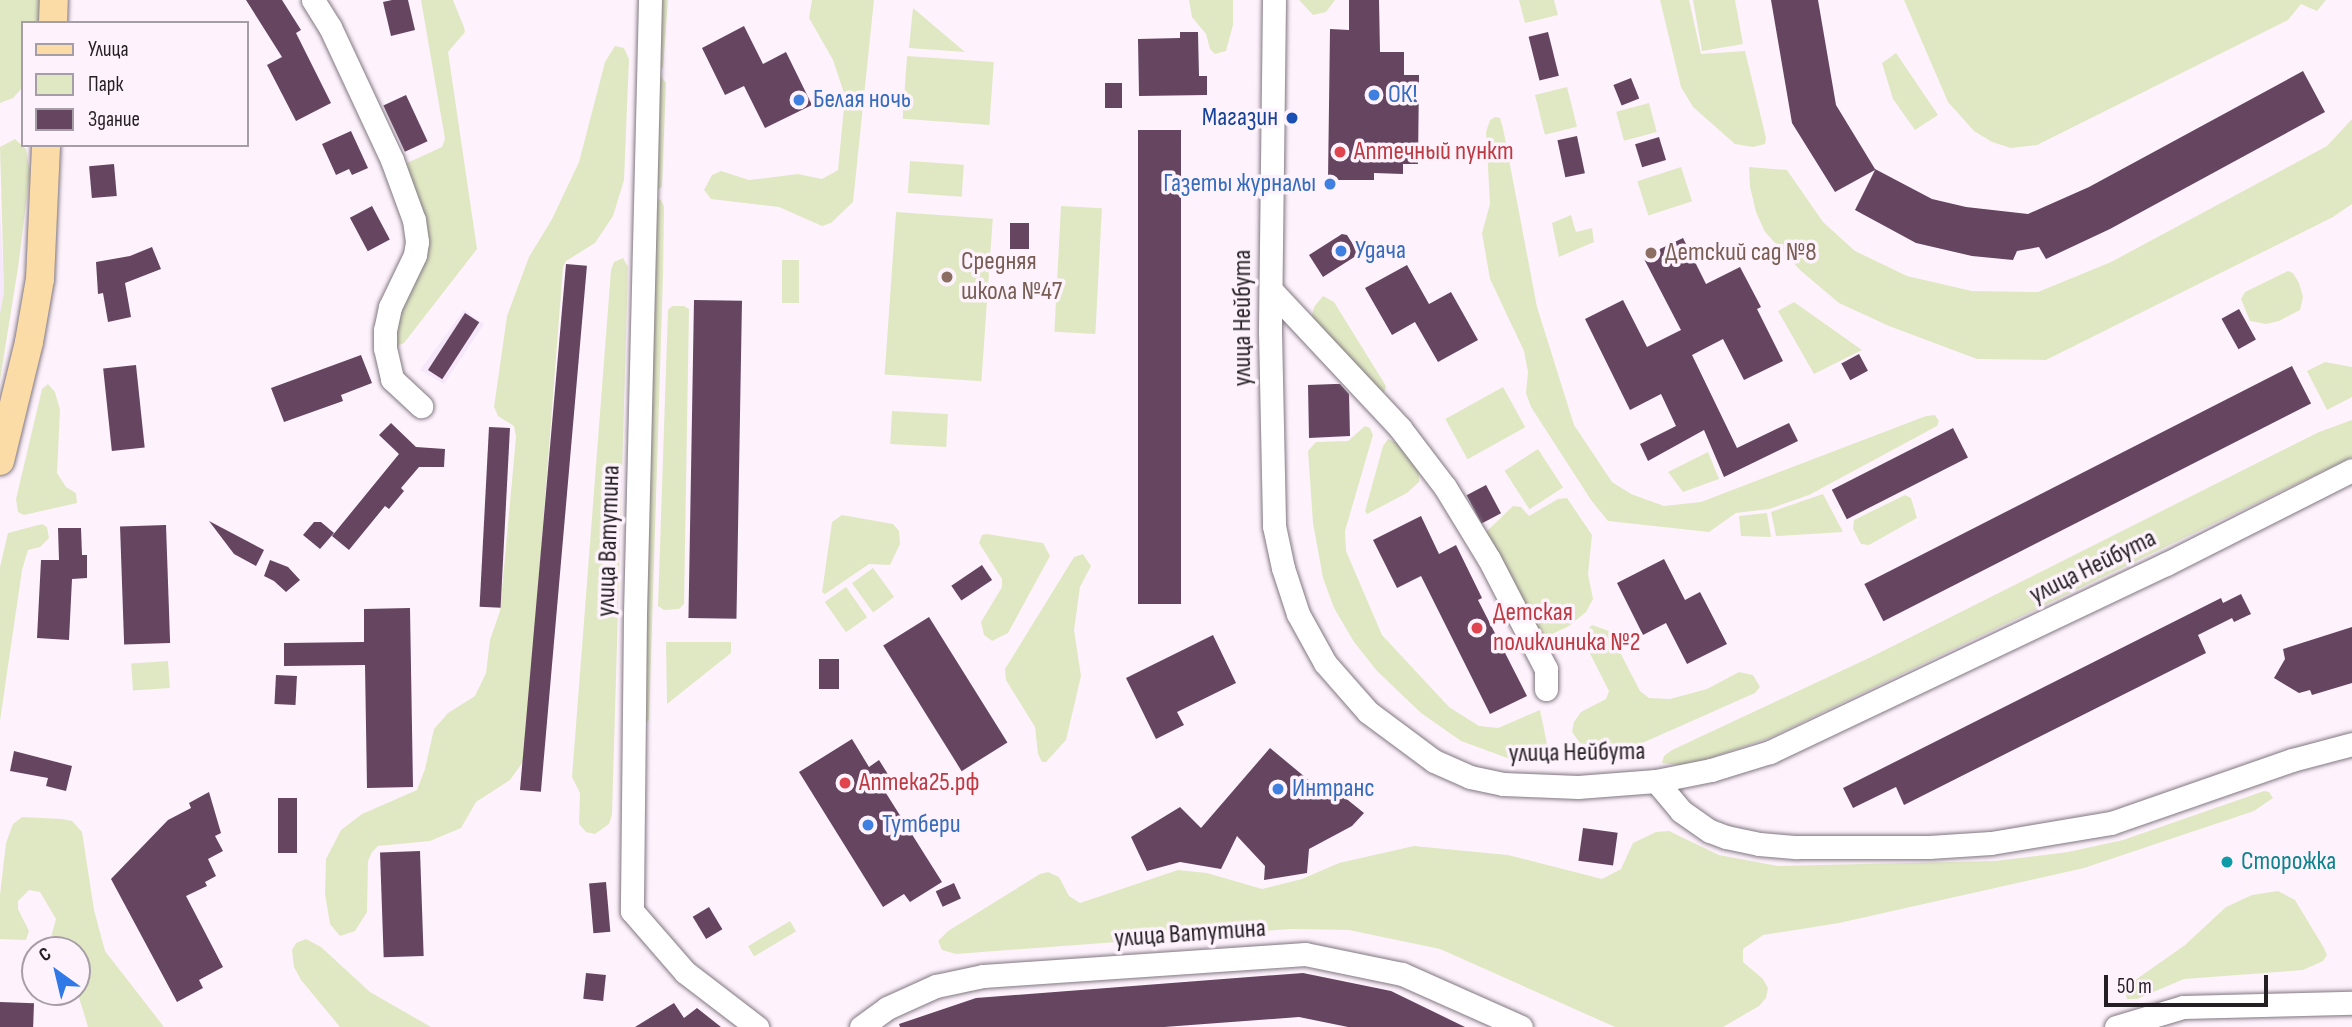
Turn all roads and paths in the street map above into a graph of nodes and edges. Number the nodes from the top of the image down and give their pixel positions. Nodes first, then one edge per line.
1 (54, 0) edge
2 (313, 0) edge
3 (650, 0) edge
4 (1274, 0) edge
5 (52, 21) edge
6 (46, 147) edge
7 (1271, 290) junction
8 (421, 406) dead end
9 (0, 461) edge
10 (2352, 470) edge
11 (1546, 689) dead end
12 (2352, 744) edge
13 (1656, 781) junction
14 (2352, 1003) edge
15 (757, 1027) edge
16 (861, 1027) edge
17 (1521, 1027) edge
18 (2116, 1027) edge

1 - 5 main road
2 - 8 street
3 - 15 street, улица Ватутина
4 - 7 street, улица Нейбута
6 - 9 main road
7 - 11 street
7 - 13 street, улица Нейбута
10 - 13 street, улица Нейбута
12 - 13 street
14 - 18 street
16 - 17 street, улица Ватутина

